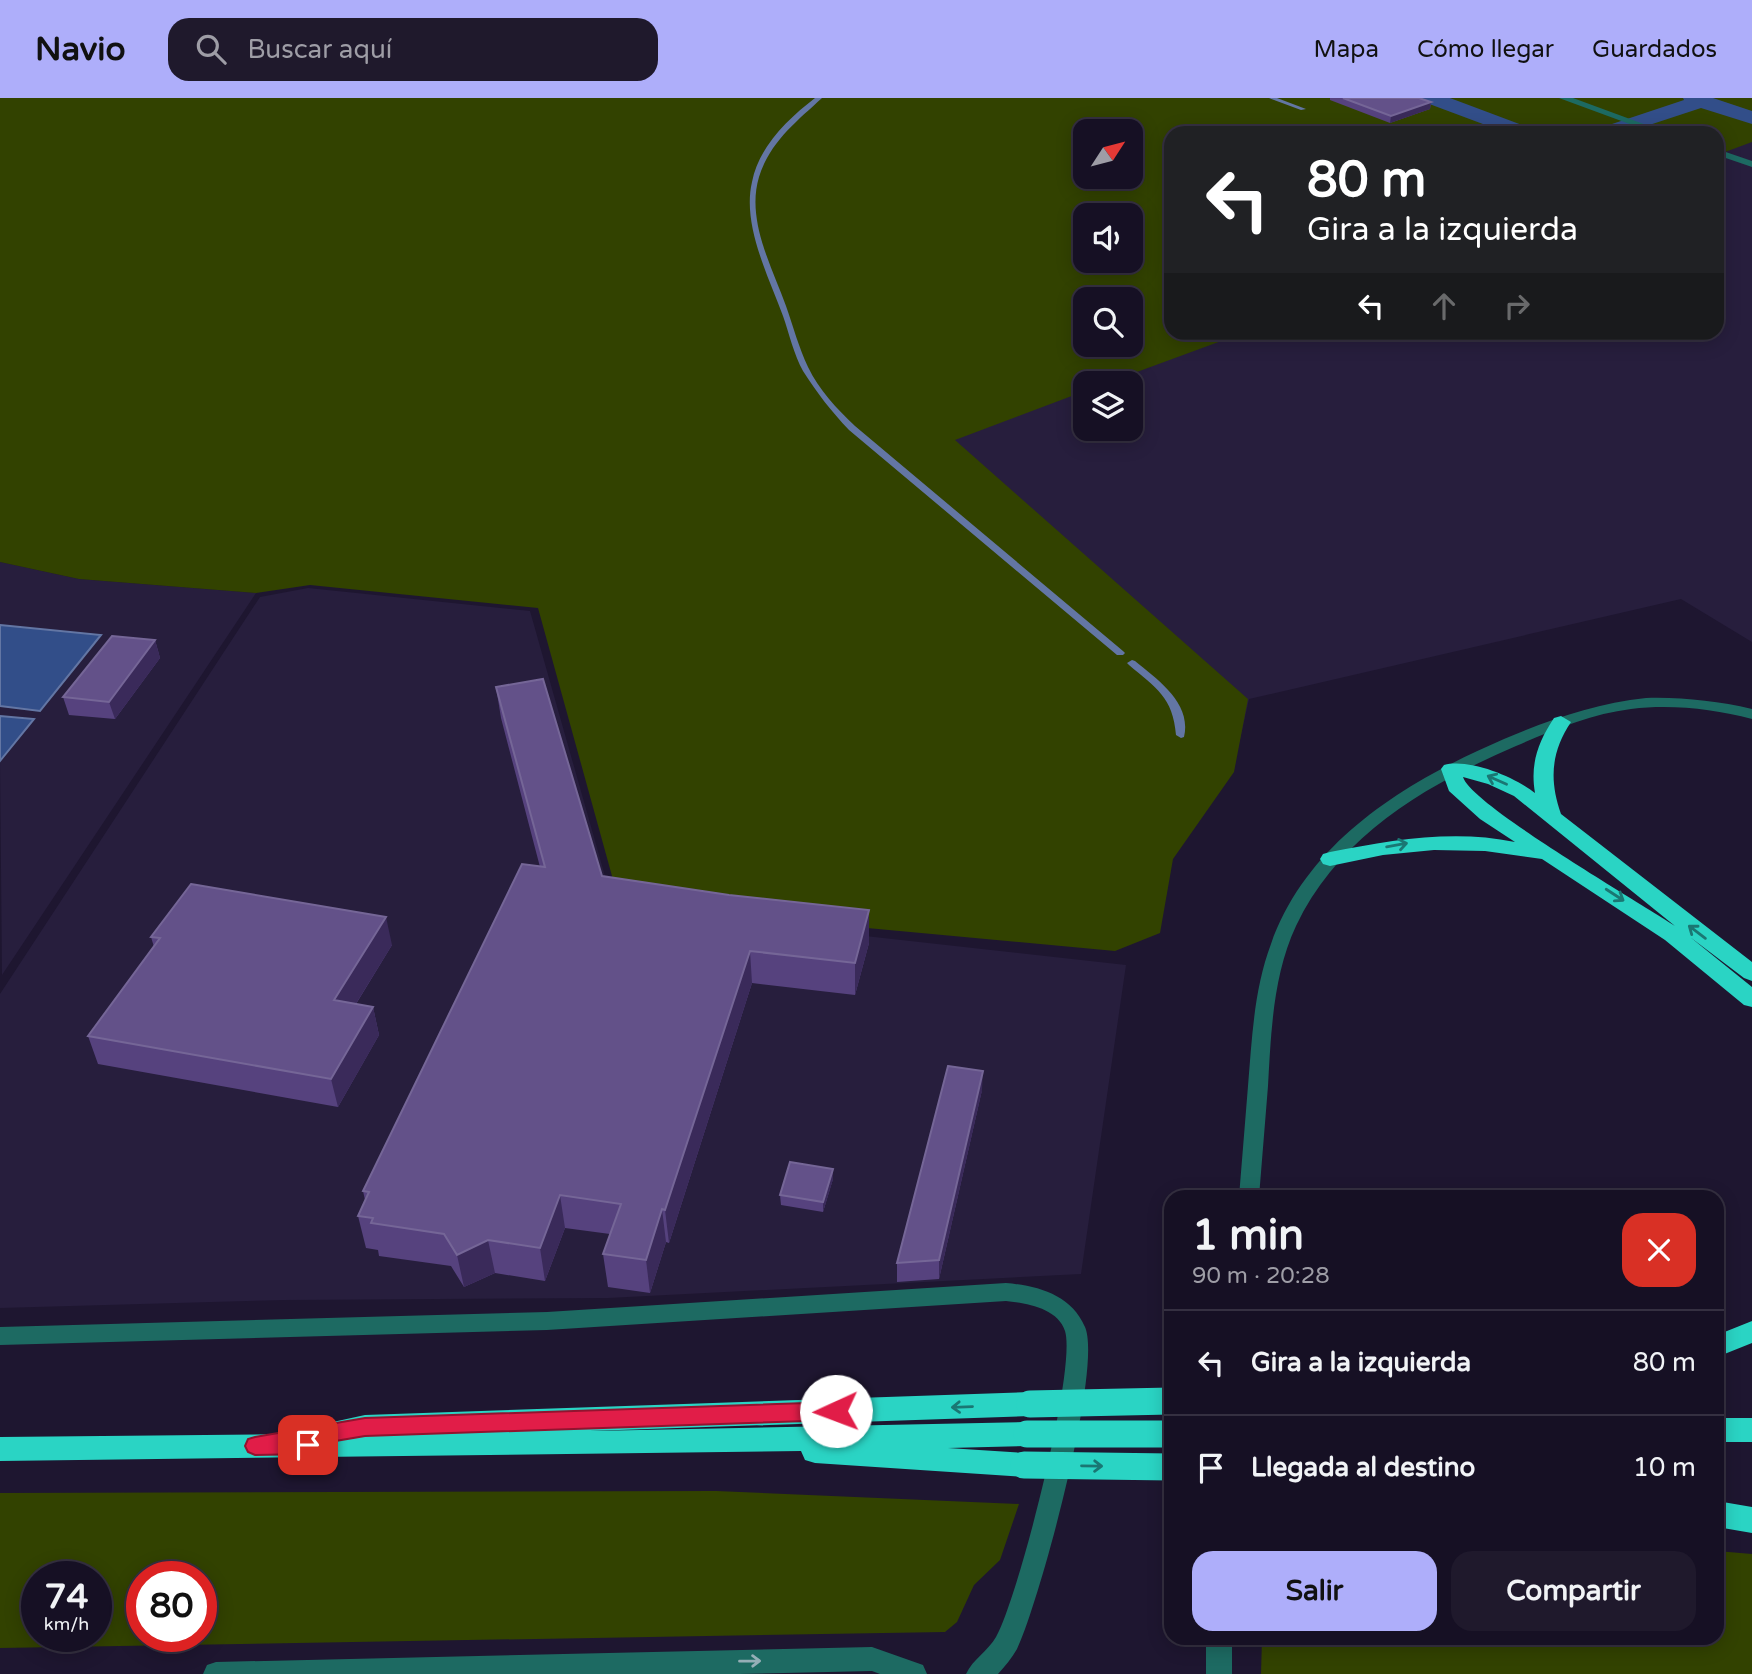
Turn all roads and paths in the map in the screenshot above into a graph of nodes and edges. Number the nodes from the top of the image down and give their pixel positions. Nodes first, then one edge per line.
1 (1564, 98) edge
2 (1644, 126) edge
3 (1724, 154) edge
4 (1752, 164) edge
5 (1752, 714) edge
6 (1561, 722) junction
7 (1451, 769) junction
8 (1552, 817) junction
9 (1330, 859) junction
10 (1556, 860) junction
11 (1752, 973) edge
12 (1752, 999) edge
13 (1250, 1190) edge
14 (1752, 1332) edge
15 (0, 1336) edge
16 (1724, 1343) edge
17 (1164, 1401) edge
18 (1724, 1430) edge
19 (1752, 1430) edge
20 (1164, 1434) edge
21 (680, 1442) junction
22 (255, 1446) junction
23 (0, 1449) edge
24 (1164, 1467) edge
25 (1724, 1515) edge
26 (1752, 1520) edge
27 (1219, 1645) edge
28 (216, 1674) edge
29 (914, 1674) edge
30 (979, 1674) edge
31 (1219, 1674) edge

1 - 2 street
3 - 4 street
5 - 6 street
6 - 7 street
6 - 8 highway
8 -> 7 highway
7 - 9 street
7 - 10 highway
11 -> 8 highway
9 -> 10 highway
9 - 13 street
10 -> 12 highway
14 - 16 highway
15 - 30 street
17 -> 22 highway, bridge
18 - 19 highway
20 - 21 highway, bridge
21 - 22 highway
21 -> 24 highway, bridge
22 - 23 highway
25 - 26 highway
27 - 31 street
28 -> 29 street

